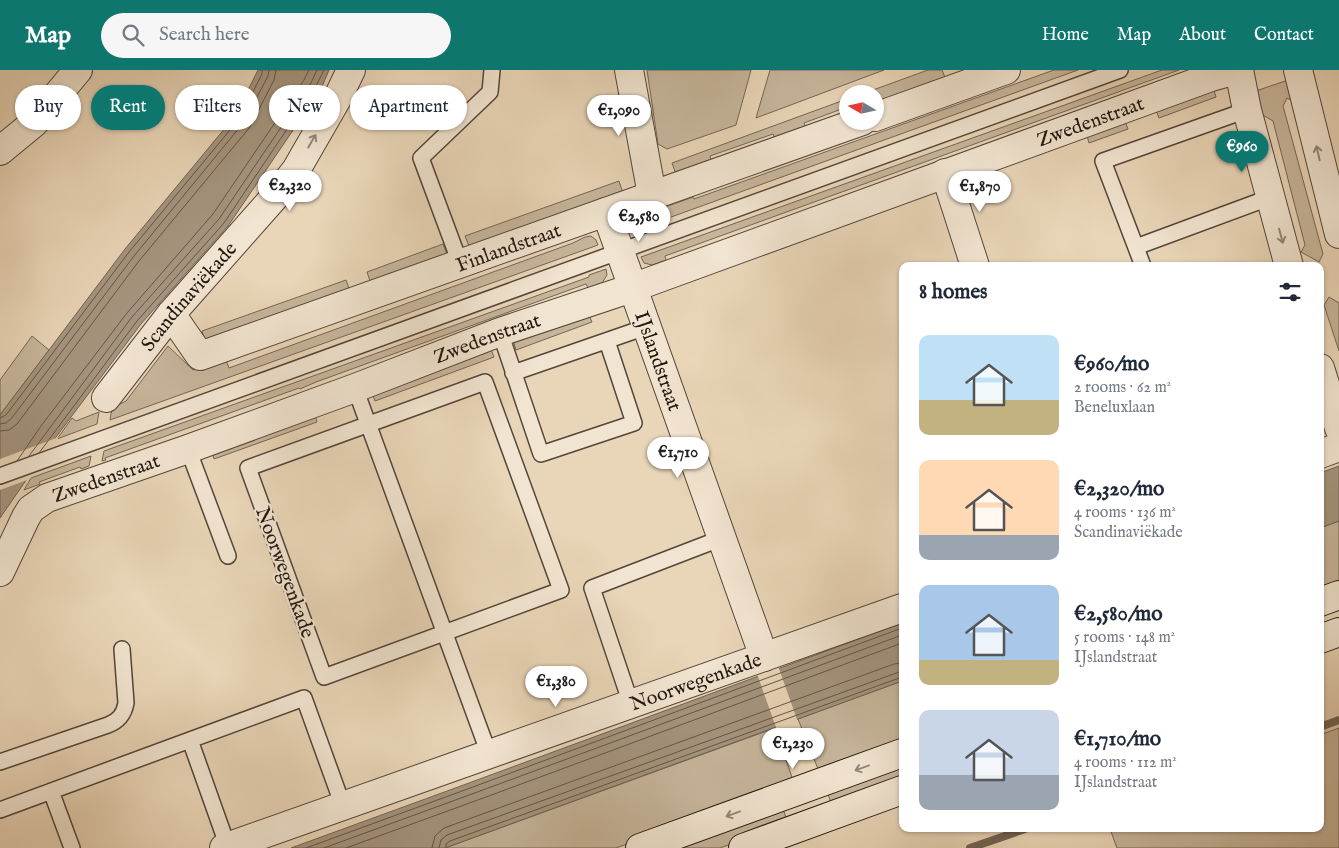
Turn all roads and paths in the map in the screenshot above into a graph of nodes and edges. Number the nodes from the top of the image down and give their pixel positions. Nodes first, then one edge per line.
1 (351, 70) edge
2 (492, 70) edge
3 (629, 70) edge
4 (1006, 70) edge
5 (1120, 70) edge
6 (1238, 70) edge
7 (1298, 70) edge
8 (74, 71) edge
9 (970, 76) edge
10 (1247, 110) junction
11 (884, 113) edge
12 (839, 129) edge
13 (0, 150) edge
14 (945, 173) junction
15 (1333, 188) edge
16 (652, 195) junction
17 (1271, 197) junction
18 (606, 212) junction
19 (1339, 234) edge
20 (1136, 248) junction
21 (619, 251) junction
22 (974, 262) edge
23 (1141, 262) edge
24 (1289, 262) edge
25 (460, 263) junction
26 (632, 288) junction
27 (171, 314) junction
28 (646, 327) junction
29 (500, 332) junction
30 (607, 341) junction
31 (514, 373) junction
32 (1324, 381) edge
33 (355, 388) junction
34 (106, 398) dead end
35 (369, 424) junction
36 (1339, 428) edge
37 (1339, 447) edge
38 (188, 450) junction
39 (1324, 453) edge
40 (0, 476) edge
41 (722, 538) junction
42 (228, 556) dead end
43 (0, 572) edge
44 (1339, 595) edge
45 (1324, 601) edge
46 (899, 609) edge
47 (444, 632) junction
48 (1339, 632) edge
49 (1324, 638) edge
50 (122, 649) dead end
51 (764, 657) junction
52 (632, 704) junction
53 (190, 740) junction
54 (488, 754) junction
55 (899, 754) edge
56 (0, 762) edge
57 (52, 791) junction
58 (899, 791) edge
59 (343, 806) junction
60 (0, 810) edge
61 (226, 847) edge
62 (72, 848) edge
63 (640, 848) edge
64 (743, 848) edge

27 -> 1 street, Scandinaviëkade
2 - 25 lane
3 - 16 street
4 - 9 street
5 - 21 lane
6 - 10 street
6 - 14 street, Zwedenstraat
15 -> 7 street
8 - 13 street
9 - 11 street
10 - 17 street
10 - 20 lane
12 - 16 street, Finlandstraat
14 - 22 street
14 - 26 street, Zwedenstraat
15 - 19 street
16 - 18 street, Finlandstraat
17 - 20 lane
17 -> 24 street
18 - 21 street, IJslandstraat
18 - 25 street, Finlandstraat
20 - 23 lane
21 - 26 street, IJslandstraat
21 - 40 lane
25 - 27 street, Finlandstraat
26 - 28 street, IJslandstraat
26 - 29 street, Zwedenstraat
27 - 34 street, Scandinaviëkade
28 - 30 lane
28 - 41 street, IJslandstraat
29 - 31 lane, IJslandstraat
29 - 33 street, Zwedenstraat
30 - 31 lane
30 - 31 lane, IJslandstraat
32 - 36 street
33 - 35 lane
33 - 38 street, Zwedenstraat
35 - 47 lane
35 - 47 lane, Noorwegenkade
35 - 47 lane, Noorwegenkade
37 - 39 street
38 - 42 lane
38 - 43 street, Zwedenstraat
41 - 51 street, IJslandstraat
41 - 52 lane
44 - 45 street
46 - 51 street, Noorwegenkade
47 - 54 lane
48 - 49 street
50 - 56 lane
51 - 52 street, Noorwegenkade
52 - 54 street, Noorwegenkade
53 - 57 lane
53 - 59 lane
53 - 61 lane, Noorwegenkade
54 - 59 street, Noorwegenkade
55 -> 63 street
57 - 60 lane
57 - 62 lane
58 - 64 street
59 - 61 street, Noorwegenkade

